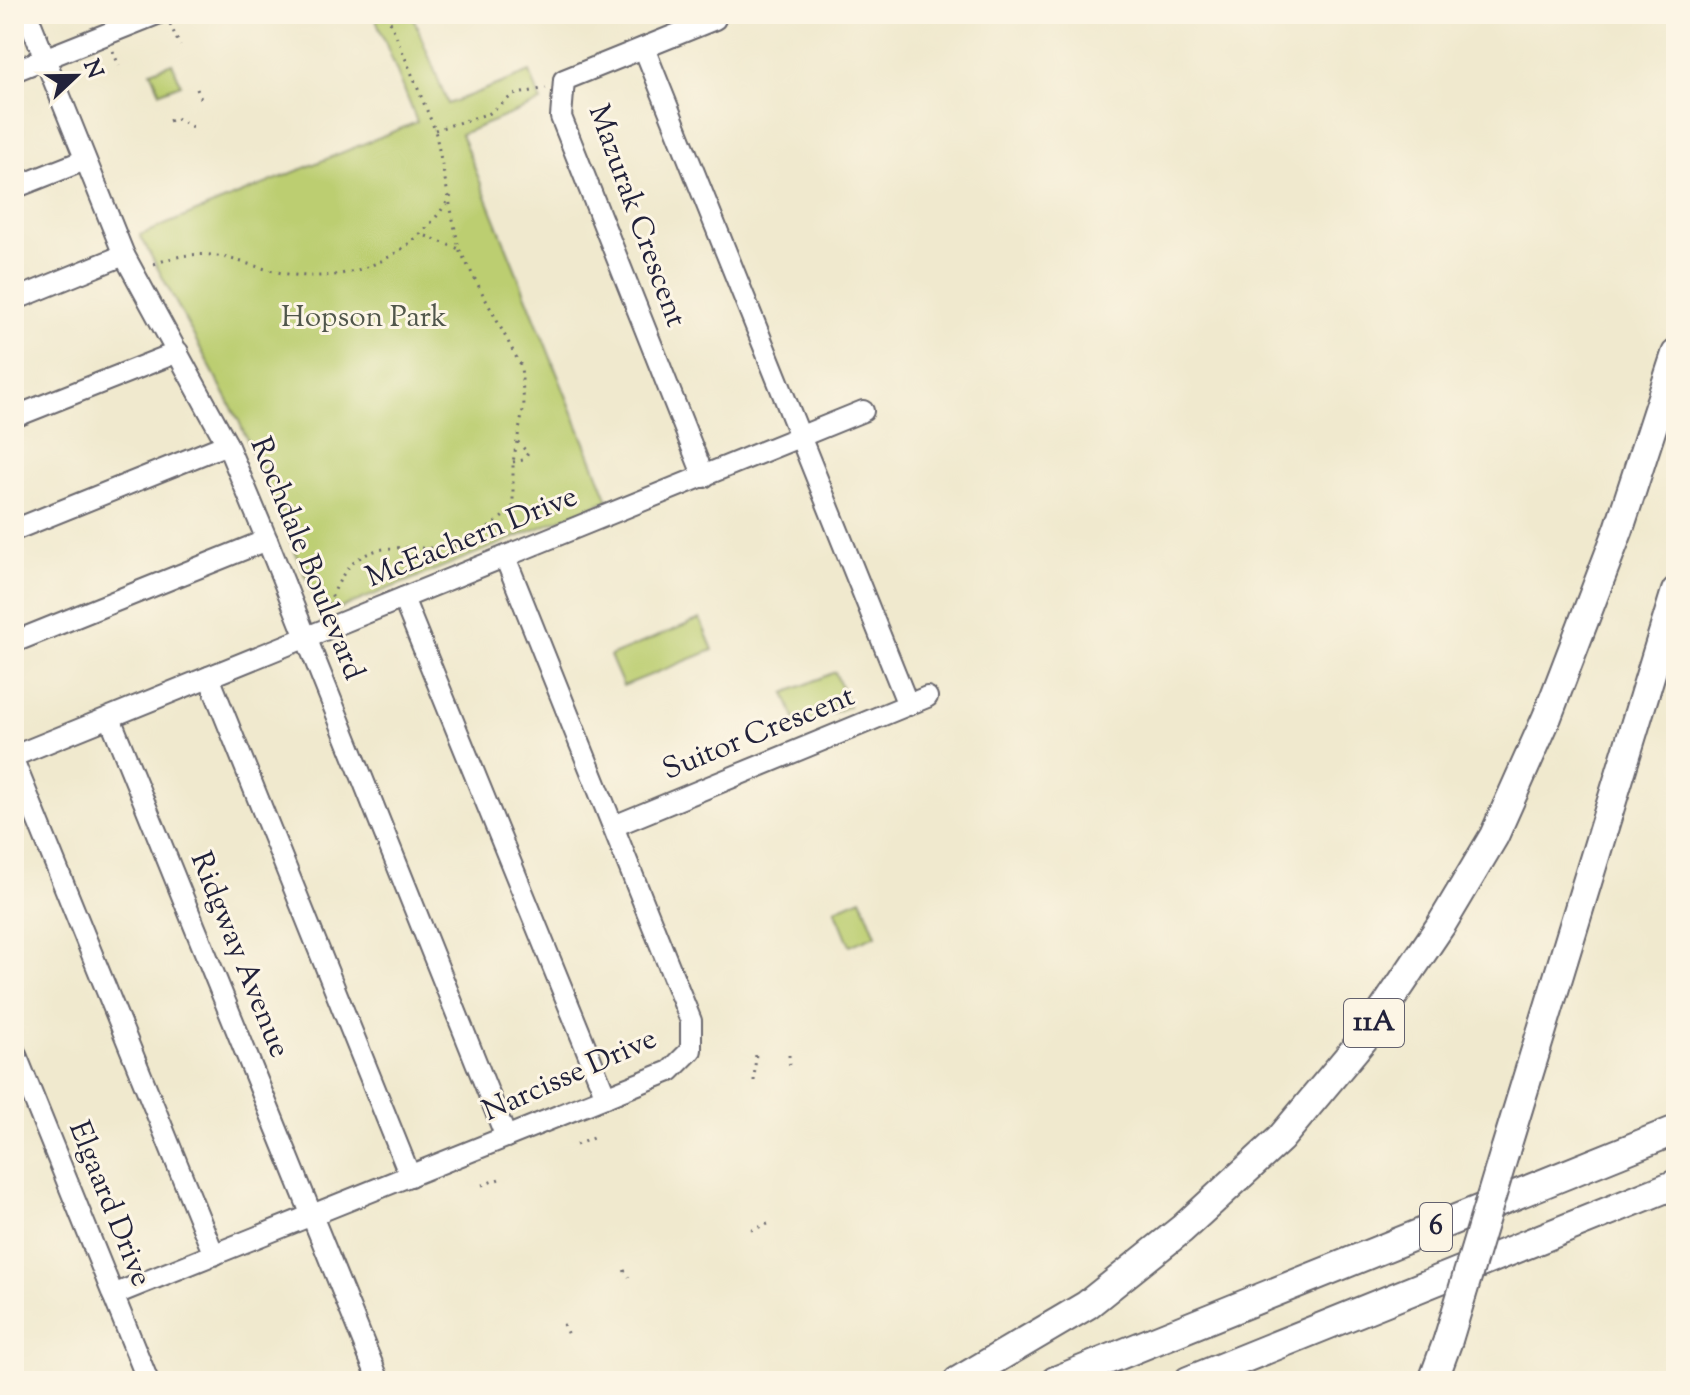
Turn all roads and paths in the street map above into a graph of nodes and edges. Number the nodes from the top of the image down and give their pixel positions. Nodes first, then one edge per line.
1 (27, 14) edge
2 (387, 14) edge
3 (164, 19) edge
4 (715, 19) dead end
5 (180, 46) dead end
6 (112, 47) dead end
7 (644, 48) junction
8 (45, 59) junction
9 (119, 66) dead end
10 (14, 71) edge
11 (564, 87) junction
12 (197, 89) dead end
13 (201, 99) dead end
14 (169, 121) dead end
15 (194, 128) dead end
16 (435, 130) junction
17 (85, 160) junction
18 (14, 188) edge
19 (451, 196) junction
20 (424, 235) junction
21 (459, 249) junction
22 (124, 255) junction
23 (154, 264) dead end
24 (14, 300) edge
25 (178, 352) junction
26 (1676, 354) edge
27 (863, 411) dead end
28 (14, 417) edge
29 (801, 437) junction
30 (516, 440) junction
31 (227, 444) junction
32 (513, 462) junction
33 (704, 477) junction
34 (513, 508) junction
35 (14, 530) edge
36 (476, 537) junction
37 (523, 537) dead end
38 (267, 540) junction
39 (478, 545) dead end
40 (505, 557) junction
41 (1676, 591) edge
42 (403, 598) junction
43 (324, 611) dead end
44 (307, 638) junction
45 (14, 642) edge
46 (209, 677) junction
47 (110, 718) junction
48 (14, 759) edge
49 (614, 826) junction
50 (14, 1050) edge
51 (756, 1053) dead end
52 (789, 1055) dead end
53 (790, 1067) dead end
54 (754, 1081) dead end
55 (606, 1097) junction
56 (1676, 1130) edge
57 (506, 1137) junction
58 (595, 1137) dead end
59 (576, 1145) dead end
60 (410, 1176) junction
61 (502, 1178) dead end
62 (1676, 1184) edge
63 (482, 1185) dead end
64 (312, 1215) junction
65 (768, 1224) dead end
66 (751, 1230) dead end
67 (214, 1255) junction
68 (624, 1270) dead end
69 (629, 1277) dead end
70 (113, 1295) junction
71 (563, 1324) dead end
72 (569, 1337) dead end
73 (148, 1381) edge
74 (379, 1381) edge
75 (958, 1381) edge
76 (1055, 1381) edge
77 (1188, 1381) edge
78 (1433, 1381) edge

1 - 8 street, Rochdale Boulevard
2 - 16 path
3 - 5 path
3 - 8 street
4 - 7 street, Mazurak Crescent
6 - 9 path
7 - 11 street, Mazurak Crescent
7 - 29 street
8 - 10 street
8 - 17 street, Rochdale Boulevard
11 - 16 path
11 - 33 street, Mazurak Crescent
12 - 13 path
14 - 15 path
16 - 19 path
17 - 18 street
17 - 22 street, Rochdale Boulevard
19 - 20 path
19 - 21 path
20 - 21 path
20 - 23 path
21 - 30 path
22 - 24 street
22 - 25 street, Rochdale Boulevard
25 - 28 street
25 - 31 street, Rochdale Boulevard
26 - 75 highway, 11A
27 - 29 street, McEachern Drive
29 - 33 street, McEachern Drive
29 - 49 street, Suitor Crescent
30 - 32 path
30 - 32 path
31 - 35 street
31 - 38 street, Rochdale Boulevard
32 - 34 path
33 - 40 street, McEachern Drive
34 - 36 path
34 - 37 path
36 - 39 path
36 - 43 path
38 - 44 street, Rochdale Boulevard
38 - 45 street
40 - 42 street, McEachern Drive
40 - 49 street, Narcisse Drive
41 - 78 highway, bridge
42 - 44 street, McEachern Drive
42 - 55 street
44 - 46 street, McEachern Drive
44 - 57 street, Rochdale Boulevard
46 - 47 street, McEachern Drive
46 - 60 street
47 - 48 street, McEachern Drive
47 - 64 street, Ridgway Avenue
48 - 67 street
49 - 55 street, Narcisse Drive
50 - 70 street, Elgaard Drive
51 - 54 path
52 - 53 path
55 - 57 street, Narcisse Drive
56 - 76 highway, 6
57 - 60 street, Narcisse Drive
58 - 59 path
60 - 64 street, Narcisse Drive
61 - 63 path
62 - 77 highway, 6
64 - 67 street, Narcisse Drive
64 - 74 street, Ridgway Avenue
65 - 66 path
67 - 70 street, Narcisse Drive
68 - 69 path
70 - 73 street, Elgaard Drive
71 - 72 path

